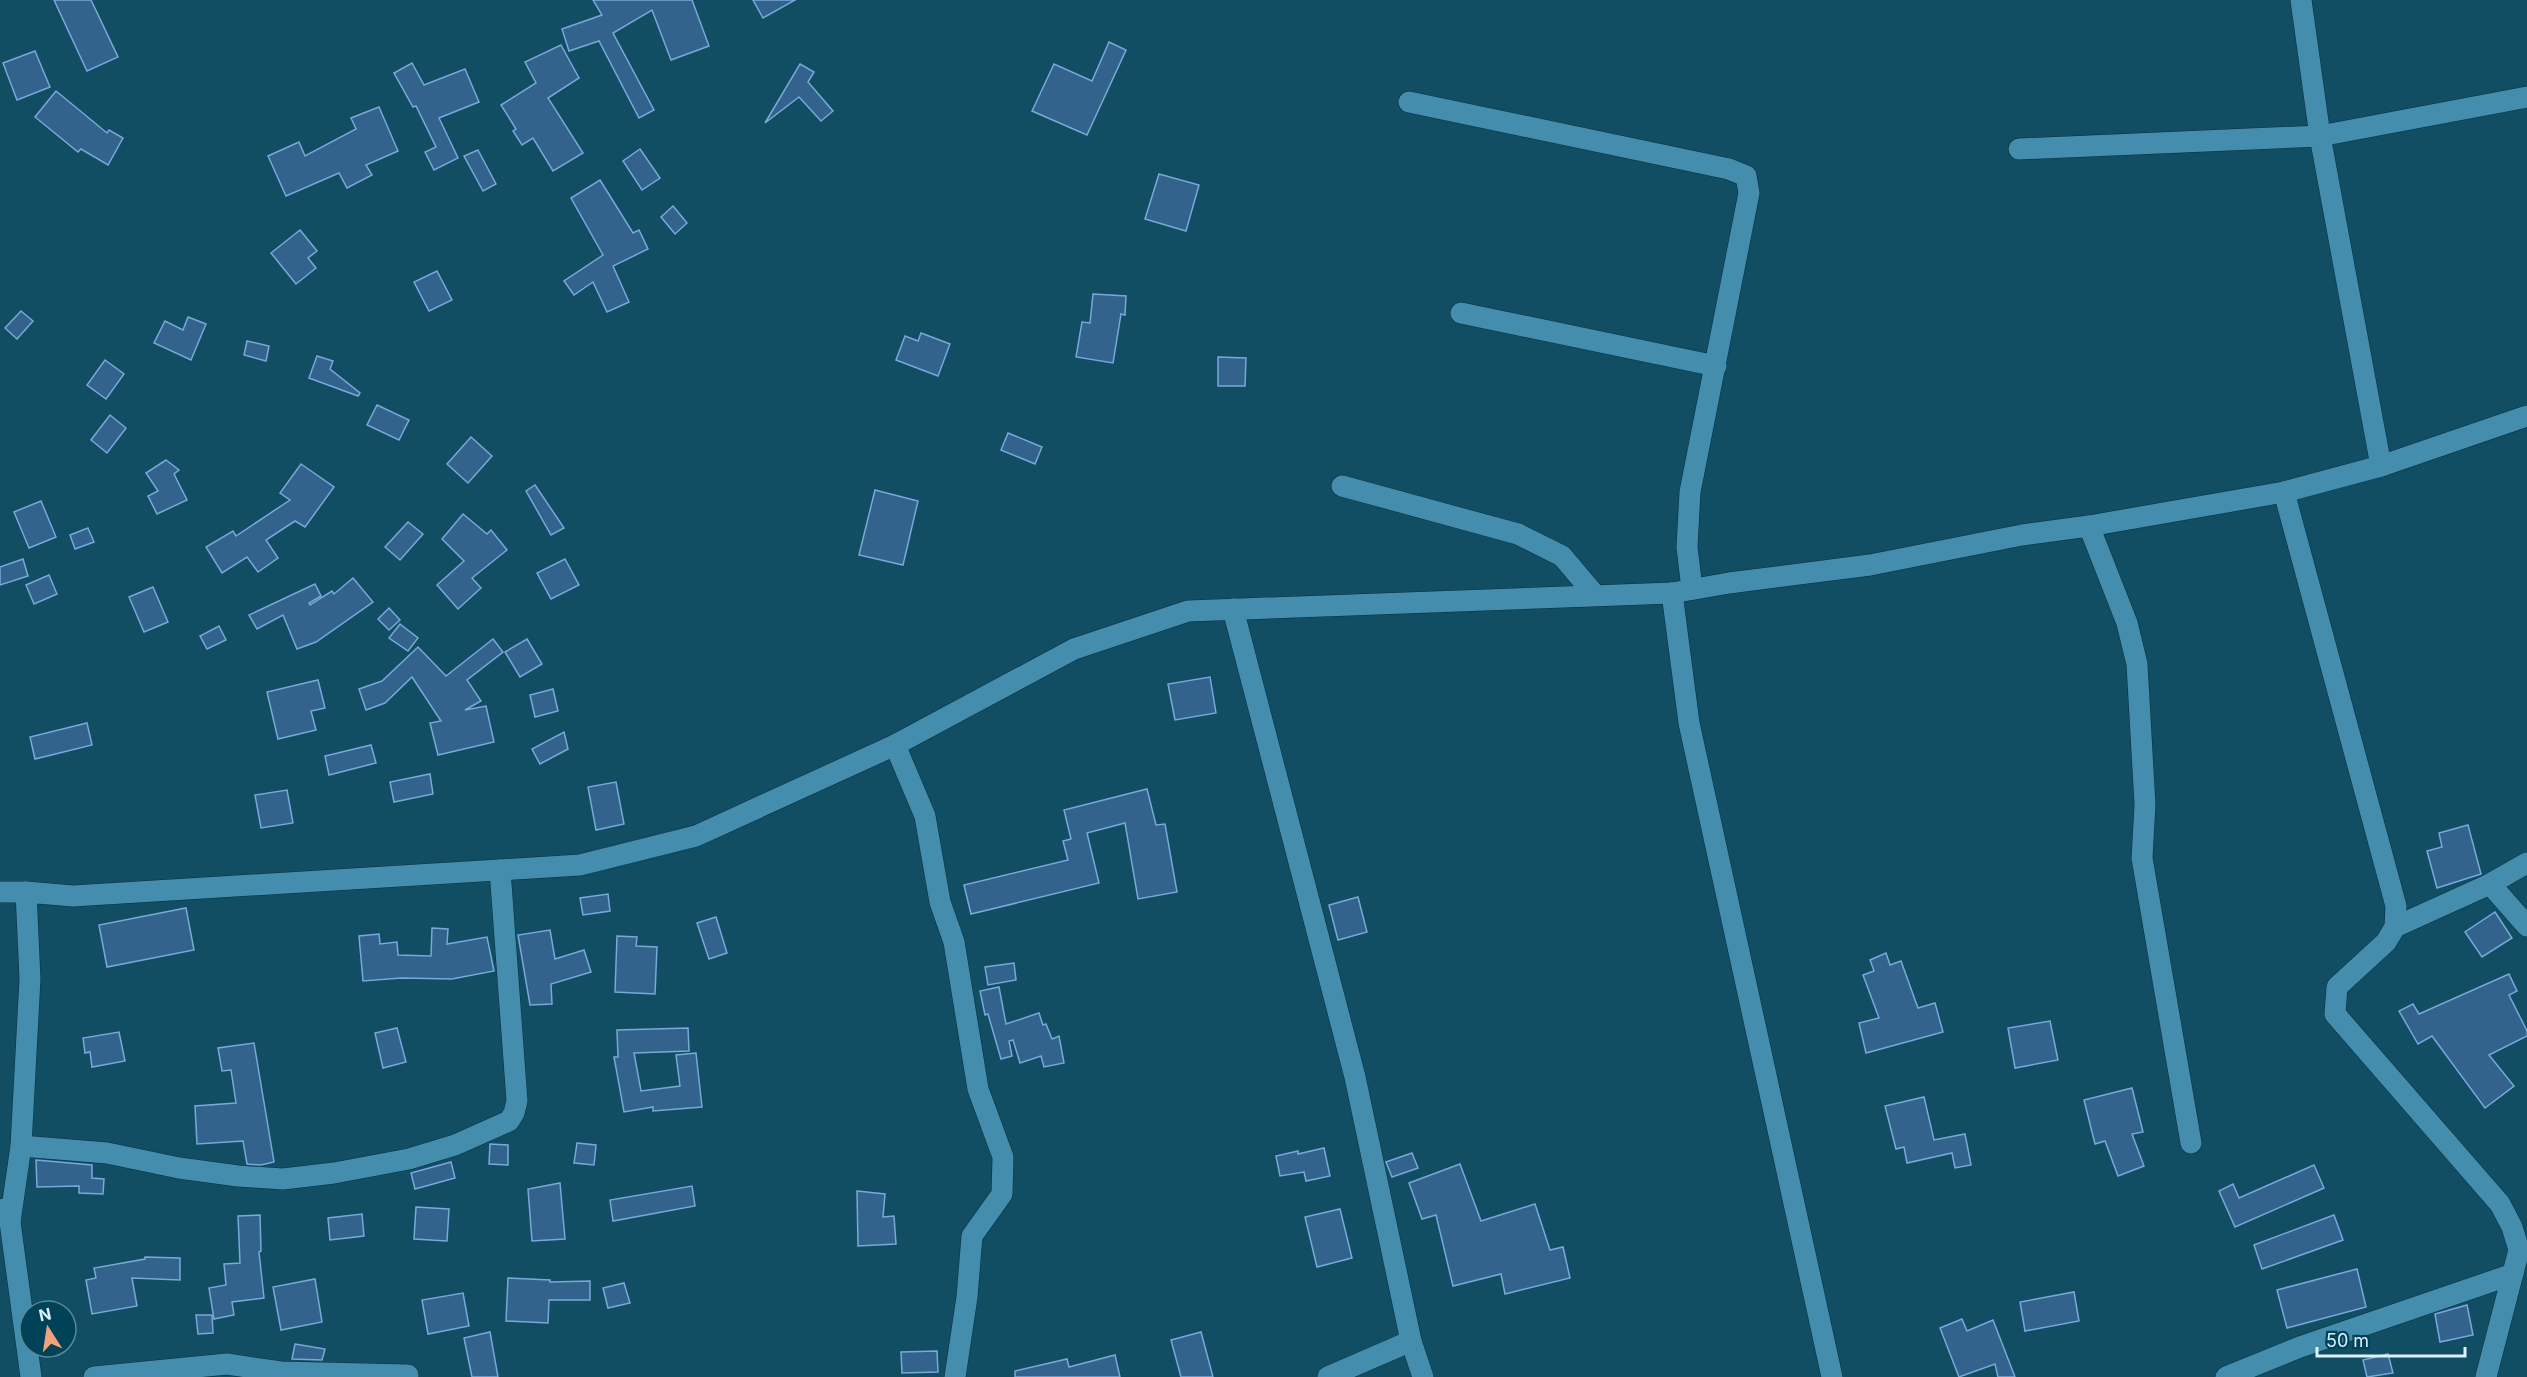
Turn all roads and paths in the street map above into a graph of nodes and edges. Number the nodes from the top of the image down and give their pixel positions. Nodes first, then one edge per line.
1 (2301, 0) edge
2 (2527, 97) edge
3 (1410, 102) dead end
4 (2320, 136) junction
5 (2019, 149) dead end
6 (1461, 313) dead end
7 (1716, 366) junction
8 (2527, 416) edge
9 (2381, 466) junction
10 (1342, 486) dead end
11 (2284, 492) junction
12 (2089, 526) junction
13 (1682, 591) junction
14 (1595, 595) junction
15 (1233, 609) junction
16 (895, 745) junction
17 (2527, 863) edge
18 (500, 870) junction
19 (2490, 884) junction
20 (0, 892) edge
21 (26, 892) junction
22 (2527, 926) edge
23 (2395, 927) junction
24 (2191, 1143) dead end
25 (21, 1146) junction
26 (0, 1199) edge
27 (10, 1222) junction
28 (2523, 1250) edge
29 (2513, 1274) junction
30 (1411, 1341) junction
31 (408, 1375) dead end
32 (31, 1377) edge
33 (94, 1377) edge
34 (955, 1377) edge
35 (1328, 1377) edge
36 (1423, 1377) edge
37 (1832, 1377) edge
38 (2226, 1377) edge
39 (2486, 1377) edge

1 - 4 street
2 - 4 street
3 - 7 street
4 - 5 street
4 - 9 street
6 - 7 street
7 - 13 street
8 - 9 street
9 - 11 street
10 - 14 street
11 - 12 street
11 - 23 street
12 - 13 street
12 - 24 street
13 - 14 street
13 - 37 street
14 - 15 street
15 - 16 street
15 - 30 street
16 - 18 street
16 - 34 street
17 - 19 street
18 - 21 street
18 - 25 street
19 - 22 street
19 - 23 street
20 - 21 street
21 - 25 street
23 - 28 street
25 - 27 street
26 - 27 street
27 - 32 street
28 - 29 street
29 - 38 street
29 - 39 street
30 - 35 street
30 - 36 street
31 - 33 street

